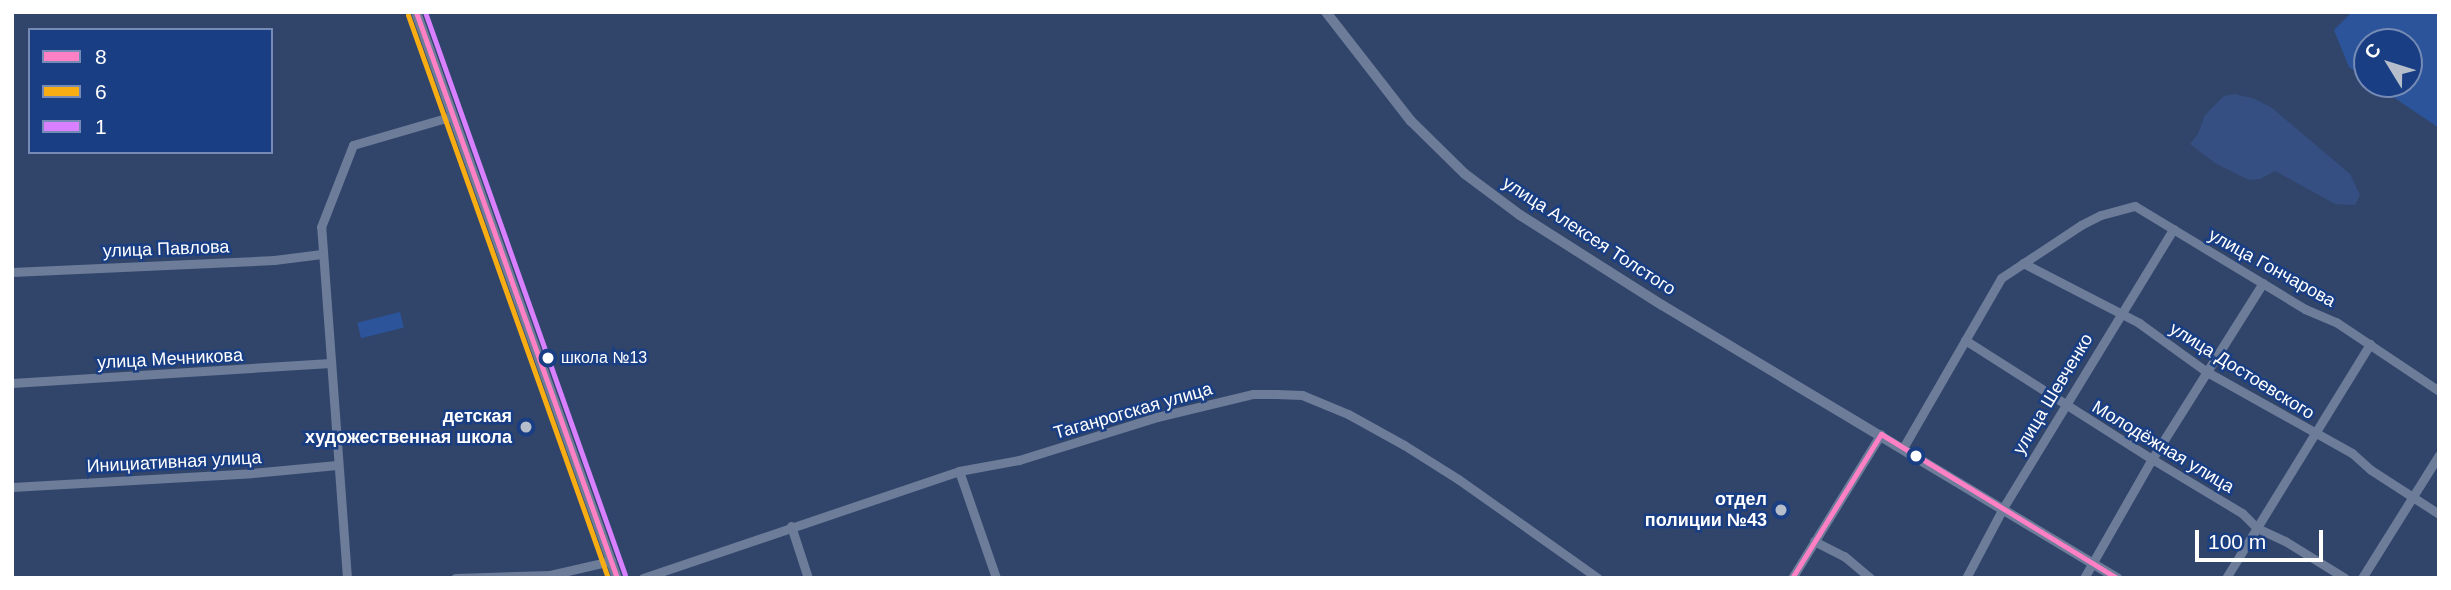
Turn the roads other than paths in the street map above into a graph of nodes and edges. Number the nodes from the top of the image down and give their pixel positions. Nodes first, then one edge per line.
1 (416, 12) edge
2 (1326, 12) edge
3 (453, 116) junction
4 (2172, 229) junction
5 (322, 254) junction
6 (2023, 262) junction
7 (12, 272) edge
8 (2263, 283) junction
9 (2120, 313) junction
10 (1965, 340) junction
11 (2370, 344) junction
12 (330, 363) junction
13 (2207, 372) junction
14 (12, 383) edge
15 (2439, 391) edge
16 (2065, 405) junction
17 (1881, 434) junction
18 (2316, 434) junction
19 (1903, 447) junction
20 (2439, 455) edge
21 (2152, 459) junction
22 (337, 465) junction
23 (959, 471) junction
24 (12, 487) edge
25 (2412, 498) junction
26 (2003, 508) junction
27 (2439, 514) edge
28 (792, 526) junction
29 (2257, 528) junction
30 (1814, 541) junction
31 (611, 561) junction
32 (2092, 563) junction
33 (347, 578) edge
34 (455, 578) edge
35 (617, 578) edge
36 (643, 578) edge
37 (808, 578) edge
38 (996, 578) edge
39 (1598, 578) edge
40 (1792, 578) edge
41 (1870, 578) edge
42 (1966, 578) edge
43 (2084, 578) edge
44 (2117, 578) edge
45 (2226, 578) edge
46 (2345, 578) edge
47 (2362, 578) edge

1 - 3 street
2 - 17 street, улица Алексея Толстого
3 - 5 street
3 - 31 street
4 - 6 street, улица Гончарова
4 - 8 street, улица Гончарова
4 - 9 street, улица Шевченко
5 - 7 street, улица Павлова
5 - 12 street
6 - 9 street, улица Достоевского
6 - 10 street
8 - 11 street, улица Гончарова
8 - 13 street
9 - 13 street, улица Достоевского
9 - 16 street, улица Шевченко
10 - 16 street, Молодёжная улица
10 - 19 street
11 - 15 street, улица Гончарова
11 - 18 street
12 - 14 street, улица Мечникова
12 - 22 street
13 - 18 street, улица Достоевского
13 - 21 street
16 - 21 street, Молодёжная улица
16 - 26 street, улица Шевченко
17 - 19 street, улица Алексея Толстого
17 - 30 street
18 - 25 street, улица Достоевского
18 - 29 street
19 - 26 street, улица Алексея Толстого
20 - 25 street
21 - 29 street, Молодёжная улица
21 - 32 street
22 - 24 street, Инициативная улица
22 - 33 street
23 - 28 street, Таганрогская улица
23 - 38 street
23 - 39 street, Таганрогская улица
25 - 27 street, улица Достоевского
25 - 47 street
26 - 32 street
26 - 42 street, улица Шевченко
28 - 36 street, Таганрогская улица
28 - 37 street
29 - 45 street
29 - 46 street, Молодёжная улица
30 - 40 street
30 - 41 street
31 - 34 street
31 - 35 street
32 - 43 street
32 - 44 street

